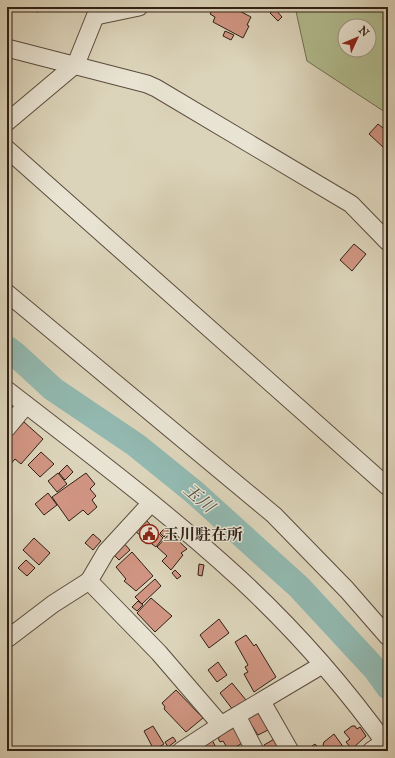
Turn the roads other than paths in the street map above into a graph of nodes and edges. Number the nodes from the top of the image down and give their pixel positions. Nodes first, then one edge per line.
1 (139, 7) edge
2 (98, 11) edge
3 (7, 48) edge
4 (76, 64) junction
5 (7, 122) edge
6 (7, 149) edge
7 (388, 242) edge
8 (7, 293) edge
9 (7, 390) edge
10 (26, 405) junction
11 (7, 428) edge
12 (388, 487) edge
13 (152, 503) junction
14 (89, 581) junction
15 (388, 637) edge
16 (7, 639) edge
17 (322, 665) junction
18 (262, 702) junction
19 (237, 716) junction
20 (221, 725) junction
21 (383, 745) edge
22 (181, 751) edge
23 (255, 751) edge
24 (290, 751) edge

1 - 2 street
2 - 4 street
3 - 4 street
4 - 5 street
4 - 7 street
6 - 12 street
8 - 15 street
9 - 10 street
10 - 11 street
10 - 13 street
13 - 14 street
13 - 17 street
14 - 16 street
14 - 20 street
17 - 18 street
17 - 21 street
18 - 19 street
18 - 24 street
19 - 20 street
19 - 23 street
20 - 22 street

